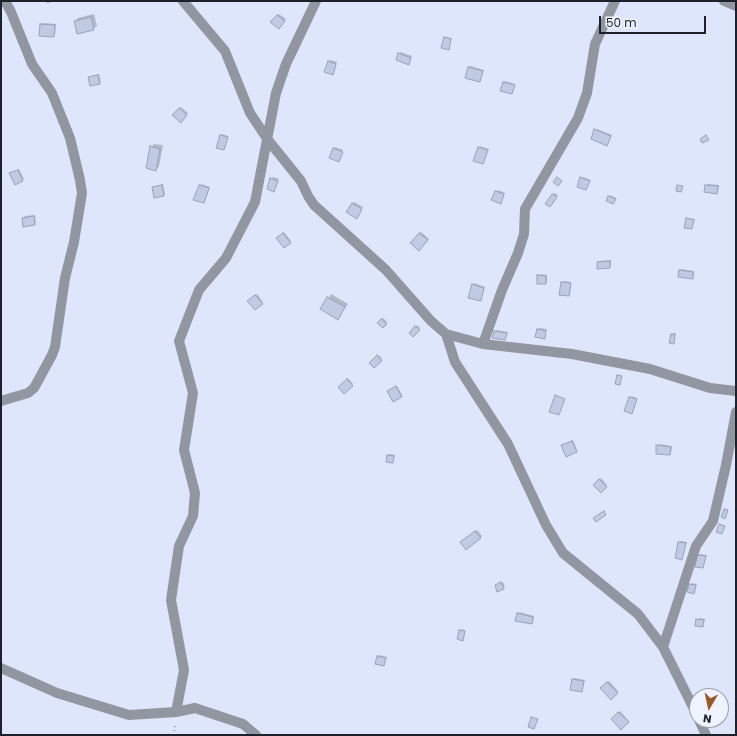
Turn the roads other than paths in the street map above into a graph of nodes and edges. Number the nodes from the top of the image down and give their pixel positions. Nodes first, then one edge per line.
1 (5, 1) edge
2 (183, 1) edge
3 (316, 1) edge
4 (615, 1) edge
5 (725, 1) edge
6 (736, 6) edge
7 (268, 140) junction
8 (446, 334) junction
9 (483, 344) junction
10 (736, 391) edge
11 (1, 401) edge
12 (736, 412) edge
13 (663, 647) junction
14 (1, 668) edge
15 (689, 699) edge
16 (176, 712) junction
17 (256, 735) edge

1 - 11 street
2 - 7 street
3 - 7 street
4 - 9 street
5 - 6 street
7 - 8 street
7 - 16 street
8 - 9 street
8 - 13 street
9 - 10 street
12 - 13 street
13 - 15 street
14 - 16 street
16 - 17 street

